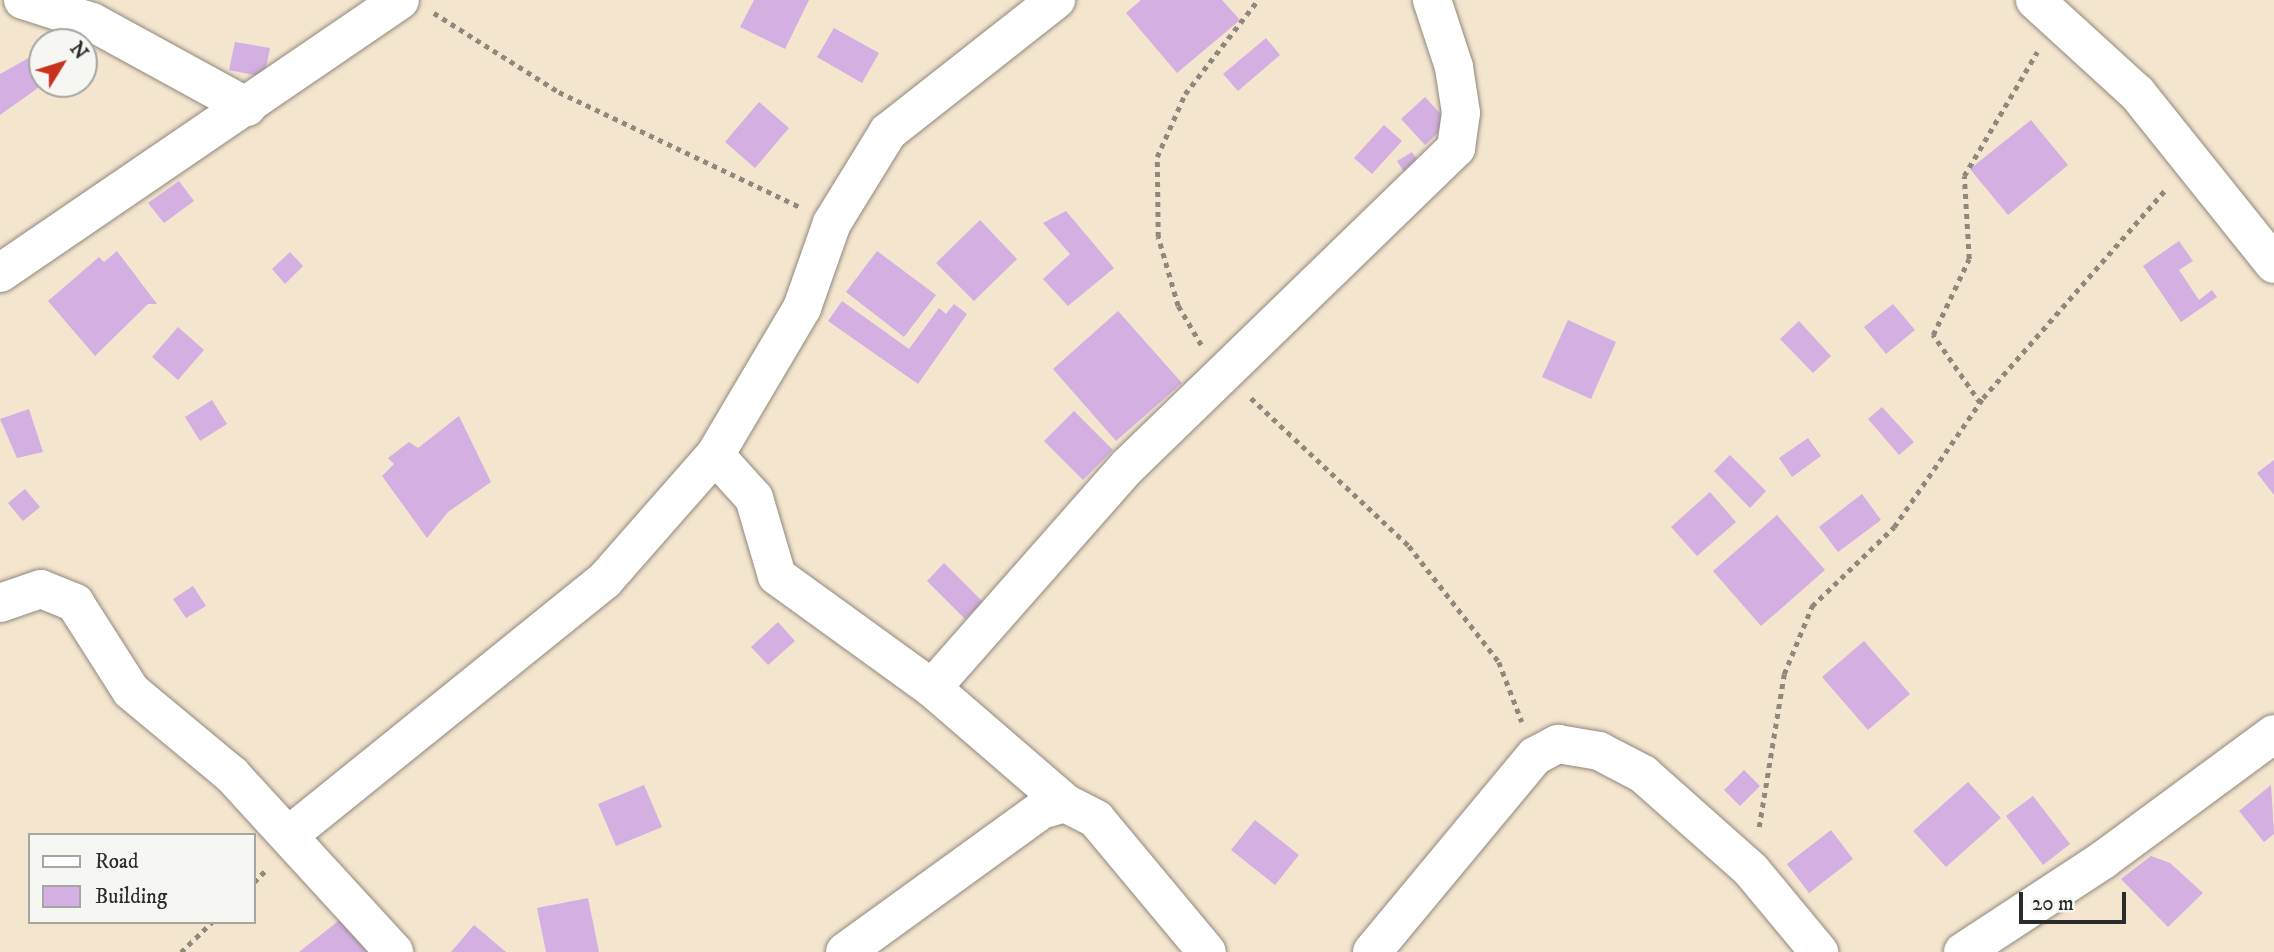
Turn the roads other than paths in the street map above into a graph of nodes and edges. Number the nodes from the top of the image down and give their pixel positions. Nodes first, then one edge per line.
1 (23, 0) edge
2 (1056, 0) edge
3 (1432, 0) edge
4 (413, 4) edge
5 (2046, 9) edge
6 (247, 107) junction
7 (2274, 264) edge
8 (0, 273) edge
9 (715, 455) junction
10 (0, 603) edge
11 (932, 688) junction
12 (2274, 734) edge
13 (1065, 803) junction
14 (289, 835) junction
15 (394, 952) edge
16 (845, 952) edge
17 (1207, 952) edge
18 (1372, 952) edge
19 (1819, 952) edge
20 (1963, 952) edge

1 - 6 street
2 - 9 street
3 - 11 street
4 - 6 street
5 - 7 street
6 - 8 street
9 - 11 street
9 - 14 street
10 - 14 street
11 - 13 street
12 - 20 street
13 - 16 street
13 - 17 street
14 - 15 street
18 - 19 street

